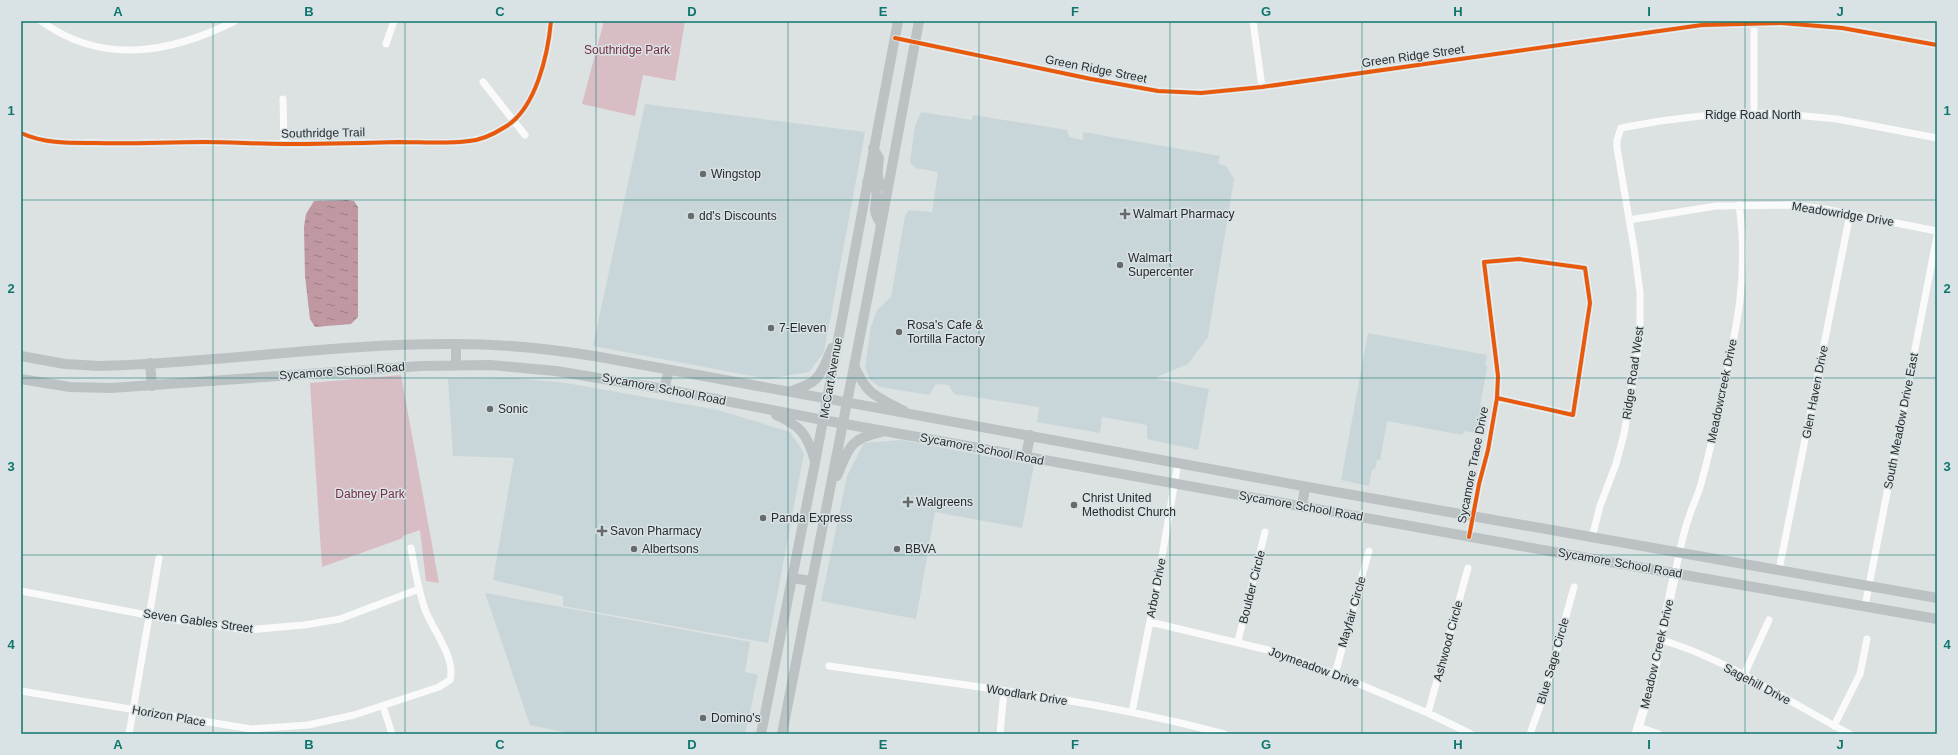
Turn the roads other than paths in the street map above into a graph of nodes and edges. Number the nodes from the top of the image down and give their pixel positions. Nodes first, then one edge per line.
1 (41, 21) edge
2 (235, 21) edge
3 (394, 21) edge
4 (551, 21) edge
5 (898, 21) edge
6 (919, 21) edge
7 (1253, 21) edge
8 (1754, 22) edge
9 (895, 38) junction
10 (915, 43) junction
11 (386, 44) dead end
12 (1937, 45) edge
13 (483, 82) dead end
14 (1262, 87) junction
15 (283, 99) dead end
16 (1754, 113) junction
17 (514, 121) junction
18 (21, 133) edge
19 (1618, 133) joint
20 (525, 135) dead end
21 (1937, 138) edge
22 (284, 144) junction
23 (874, 148) junction
24 (867, 182) junction
25 (888, 187) junction
26 (1739, 205) junction
27 (1850, 214) junction
28 (1630, 220) junction
29 (881, 225) junction
30 (1937, 231) edge
31 (1937, 236) edge
32 (839, 333) junction
33 (456, 344) junction
34 (21, 356) edge
35 (150, 363) junction
36 (456, 365) junction
37 (854, 365) junction
38 (669, 370) junction
39 (21, 379) edge
40 (152, 386) junction
41 (664, 389) junction
42 (790, 391) junction
43 (1497, 398) junction
44 (827, 399) junction
45 (847, 404) junction
46 (759, 407) junction
47 (913, 416) junction
48 (823, 420) junction
49 (843, 423) junction
50 (885, 431) junction
51 (1030, 436) junction
52 (1026, 457) junction
53 (815, 463) junction
54 (1178, 463) junction
55 (1175, 484) junction
56 (1305, 487) junction
57 (828, 498) junction
58 (1302, 506) junction
59 (1474, 517) junction
60 (1265, 532) dead end
61 (1469, 537) junction
62 (1592, 538) junction
63 (411, 548) dead end
64 (1369, 551) dead end
65 (1679, 552) junction
66 (159, 558) dead end
67 (1468, 568) dead end
68 (1779, 570) junction
69 (1675, 573) junction
70 (792, 578) junction
71 (811, 581) junction
72 (1574, 586) dead end
73 (1869, 586) junction
74 (419, 589) junction
75 (21, 591) edge
76 (1937, 598) edge
77 (1865, 606) junction
78 (149, 615) junction
79 (1937, 619) edge
80 (1769, 620) dead end
81 (1150, 622) junction
82 (1867, 639) dead end
83 (1662, 640) junction
84 (1238, 642) junction
85 (828, 666) dead end
86 (1334, 674) junction
87 (1744, 675) junction
88 (21, 691) edge
89 (1004, 691) junction
90 (383, 706) junction
91 (133, 709) junction
92 (1132, 712) junction
93 (1428, 713) junction
94 (1834, 726) junction
95 (1637, 731) edge
96 (129, 734) edge
97 (392, 734) edge
98 (761, 734) edge
99 (782, 734) edge
100 (1000, 734) edge
101 (1224, 734) edge
102 (1471, 734) edge
103 (1530, 734) edge
104 (1659, 734) edge
105 (1850, 734) edge

1 - 2 street
3 - 11 street
4 - 17 street, Southridge Trail
5 - 9 main road, McCart Avenue
6 - 10 main road, McCart Avenue
7 - 14 street
8 - 12 street, Green Ridge Street
8 - 14 street, Green Ridge Street
8 - 16 street
9 - 10 street, Green Ridge Street
9 - 23 main road, McCart Avenue
10 - 14 street, Green Ridge Street
10 - 25 main road, McCart Avenue
13 - 17 street
15 - 22 street
16 - 19 street, Ridge Road North
16 - 21 street, Ridge Road North
17 - 20 street
17 - 22 street, Southridge Trail
18 - 22 street, Southridge Trail
19 - 28 street, Ridge Road West
23 - 24 main road, McCart Avenue
23 - 25 main road
24 - 29 main road
24 - 32 main road, McCart Avenue
25 - 29 main road, McCart Avenue
26 - 27 street, Meadowridge Drive
26 - 28 street, Meadowridge Drive
26 - 65 street, Meadowcreek Drive
27 - 30 street, Meadowridge Drive
27 - 68 street, Glen Haven Drive
28 - 62 street, Ridge Road West
29 - 37 main road, McCart Avenue
31 - 73 street, South Meadow Drive East
32 - 42 main road
32 - 44 main road, McCart Avenue
33 - 35 main road, Sycamore School Road
33 - 36 main road
33 - 38 main road, Sycamore School Road
34 - 35 main road, Sycamore School Road
35 - 40 main road
36 - 40 main road, Sycamore School Road
36 - 41 main road, Sycamore School Road
37 - 45 main road, McCart Avenue
37 - 47 main road
38 - 41 main road
38 - 42 main road, Sycamore School Road
39 - 40 main road, Sycamore School Road
41 - 46 main road, Sycamore School Road
42 - 44 main road, Sycamore School Road
43 - 43 street, Sycamore Trace Drive
43 - 59 street, Sycamore Trace Drive
44 - 45 main road, Sycamore School Road
44 - 48 main road, McCart Avenue
45 - 47 main road, Sycamore School Road
45 - 49 main road, McCart Avenue
46 - 48 main road, Sycamore School Road
46 - 53 main road
47 - 51 main road, Sycamore School Road
48 - 49 main road, Sycamore School Road
48 - 53 main road, McCart Avenue
49 - 50 main road, Sycamore School Road
49 - 57 main road, McCart Avenue
50 - 52 main road, Sycamore School Road
50 - 57 main road
51 - 52 main road
51 - 54 main road, Sycamore School Road
52 - 55 main road, Sycamore School Road
53 - 70 main road, McCart Avenue
54 - 55 street, Arbor Drive
54 - 56 main road, Sycamore School Road
55 - 58 main road, Sycamore School Road
55 - 81 street, Arbor Drive
56 - 58 main road
56 - 59 main road, Sycamore School Road
57 - 71 main road, McCart Avenue
58 - 61 main road, Sycamore School Road
59 - 61 street, Sycamore Trace Drive
59 - 62 main road, Sycamore School Road
60 - 84 street, Boulder Circle
61 - 69 main road, Sycamore School Road
62 - 65 main road, Sycamore School Road
63 - 74 street
64 - 86 street, Mayfair Circle
65 - 68 main road, Sycamore School Road
65 - 69 street, Meadowcreek Drive
66 - 78 street
67 - 93 street, Ashwood Circle
68 - 73 main road, Sycamore School Road
69 - 77 main road, Sycamore School Road
69 - 83 street, Meadow Creek Drive
70 - 71 main road
70 - 98 main road, McCart Avenue
71 - 99 main road, McCart Avenue
72 - 103 street, Blue Sage Circle
73 - 76 main road, Sycamore School Road
73 - 77 street, South Meadow Drive East
74 - 78 street, Seven Gables Street
74 - 90 street, Horizon Place
75 - 78 street, Seven Gables Street
77 - 79 main road, Sycamore School Road
78 - 91 street
80 - 87 street
81 - 84 street, Joymeadow Drive
81 - 92 street, Arbor Drive
82 - 94 street
83 - 87 street, Sagehill Drive
83 - 95 street, Meadow Creek Drive
84 - 86 street, Joymeadow Drive
85 - 89 street, Woodlark Drive
86 - 93 street, Joymeadow Drive
87 - 94 street, Sagehill Drive
88 - 91 street, Horizon Place
89 - 92 street, Woodlark Drive
89 - 100 street
90 - 91 street, Horizon Place
90 - 97 street
91 - 96 street
92 - 101 street, Woodlark Drive
93 - 102 street, Joymeadow Drive
94 - 105 street, Sagehill Drive
95 - 104 street

